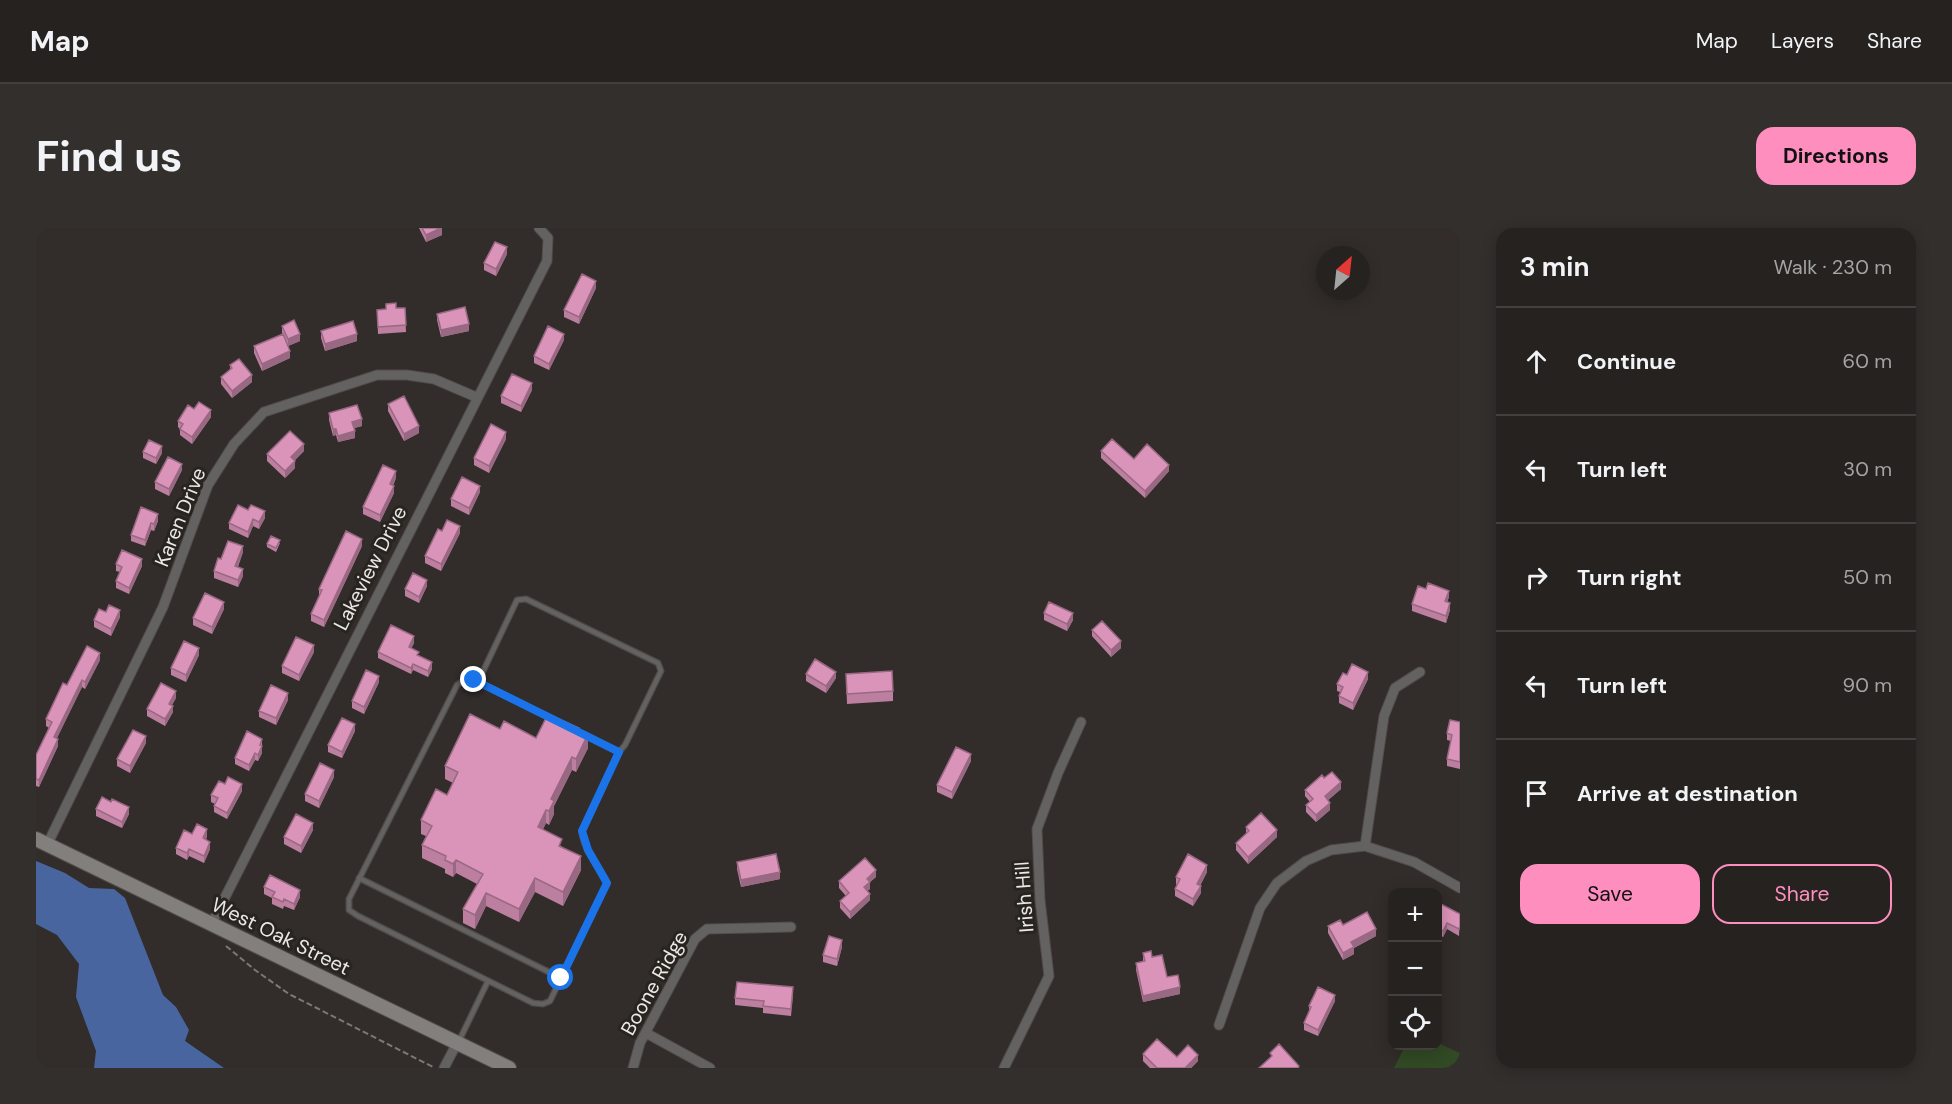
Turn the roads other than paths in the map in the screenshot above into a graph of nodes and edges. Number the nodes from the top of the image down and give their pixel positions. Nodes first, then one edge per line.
1 (539, 228) edge
2 (477, 397) junction
3 (1420, 672) dead end
4 (478, 682) junction
5 (1081, 722) dead end
6 (619, 752) junction
7 (42, 842) edge
8 (1365, 846) junction
9 (359, 878) junction
10 (1460, 888) edge
11 (211, 925) junction
12 (791, 927) dead end
13 (561, 978) junction
14 (488, 981) junction
15 (1219, 1025) dead end
16 (645, 1033) junction
17 (457, 1043) junction
18 (444, 1068) edge
19 (509, 1068) edge
20 (633, 1068) edge
21 (711, 1068) edge
22 (1004, 1068) edge

1 - 2 street, Lakeview Drive
2 - 7 street, Karen Drive
2 - 11 street, Lakeview Drive
3 - 8 street
4 - 6 lane
4 - 6 lane
4 - 9 lane
5 - 22 street, Irish Hill
6 - 13 lane
7 - 11 main road, West Oak Street
8 - 10 street
8 - 15 street
9 - 13 lane
9 - 14 lane
11 - 17 main road, West Oak Street
12 - 16 street, Boone Ridge
13 - 14 lane
14 - 17 lane
16 - 20 street, Boone Ridge
16 - 21 street
17 - 18 street
17 - 19 main road, West Oak Street

